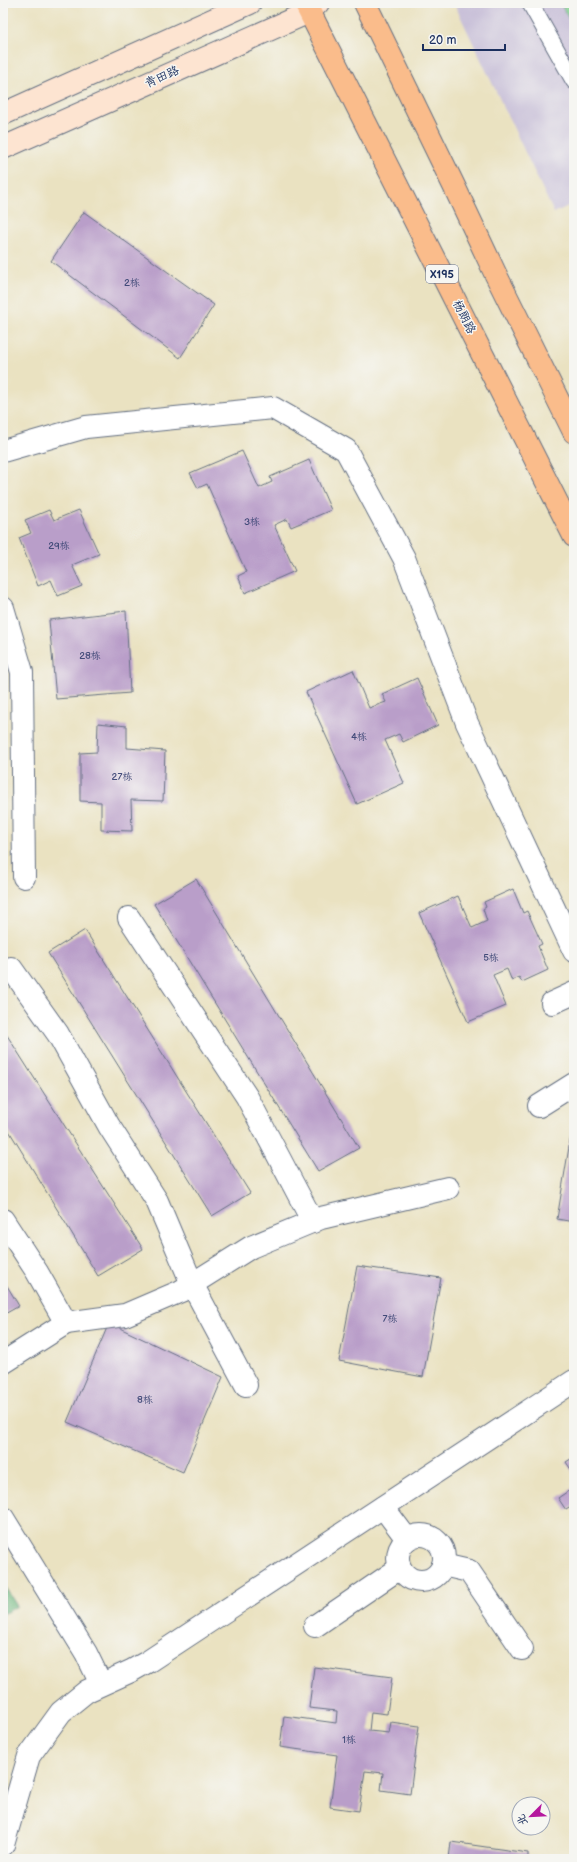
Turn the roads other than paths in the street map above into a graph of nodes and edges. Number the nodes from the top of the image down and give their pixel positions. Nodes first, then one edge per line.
1 (250, 3) edge
2 (365, 3) edge
3 (530, 3) edge
4 (311, 6) edge
5 (574, 81) edge
6 (3, 114) edge
7 (3, 148) edge
8 (574, 432) edge
9 (3, 451) edge
10 (574, 536) edge
11 (3, 608) edge
12 (24, 877) dead end
13 (129, 918) dead end
14 (574, 950) edge
15 (11, 968) dead end
16 (574, 993) edge
17 (552, 1003) dead end
18 (574, 1084) edge
19 (539, 1106) dead end
20 (448, 1188) dead end
21 (3, 1220) edge
22 (313, 1222) junction
23 (192, 1284) junction
24 (66, 1323) junction
25 (3, 1363) edge
26 (574, 1381) edge
27 (246, 1385) dead end
28 (383, 1507) junction
29 (3, 1518) edge
30 (407, 1539) junction
31 (443, 1566) junction
32 (400, 1568) junction
33 (315, 1626) dead end
34 (522, 1649) dead end
35 (101, 1684) junction
36 (3, 1845) edge

1 - 6 main road
2 - 8 main road
3 - 5 lane
4 - 7 main road, 青田路
4 - 10 main road, 杨朗路 / X195
9 - 14 street
11 - 12 street
13 - 22 street
15 - 23 street
16 - 17 street
18 - 19 street
20 - 22 street
21 - 24 street
22 - 23 street
23 - 24 street
23 - 27 street
24 - 25 street
26 - 28 street
28 - 30 street
28 - 35 street
29 - 35 street
30 - 31 street
30 - 32 street
31 - 32 street
31 - 34 street
32 - 33 street
35 - 36 street

